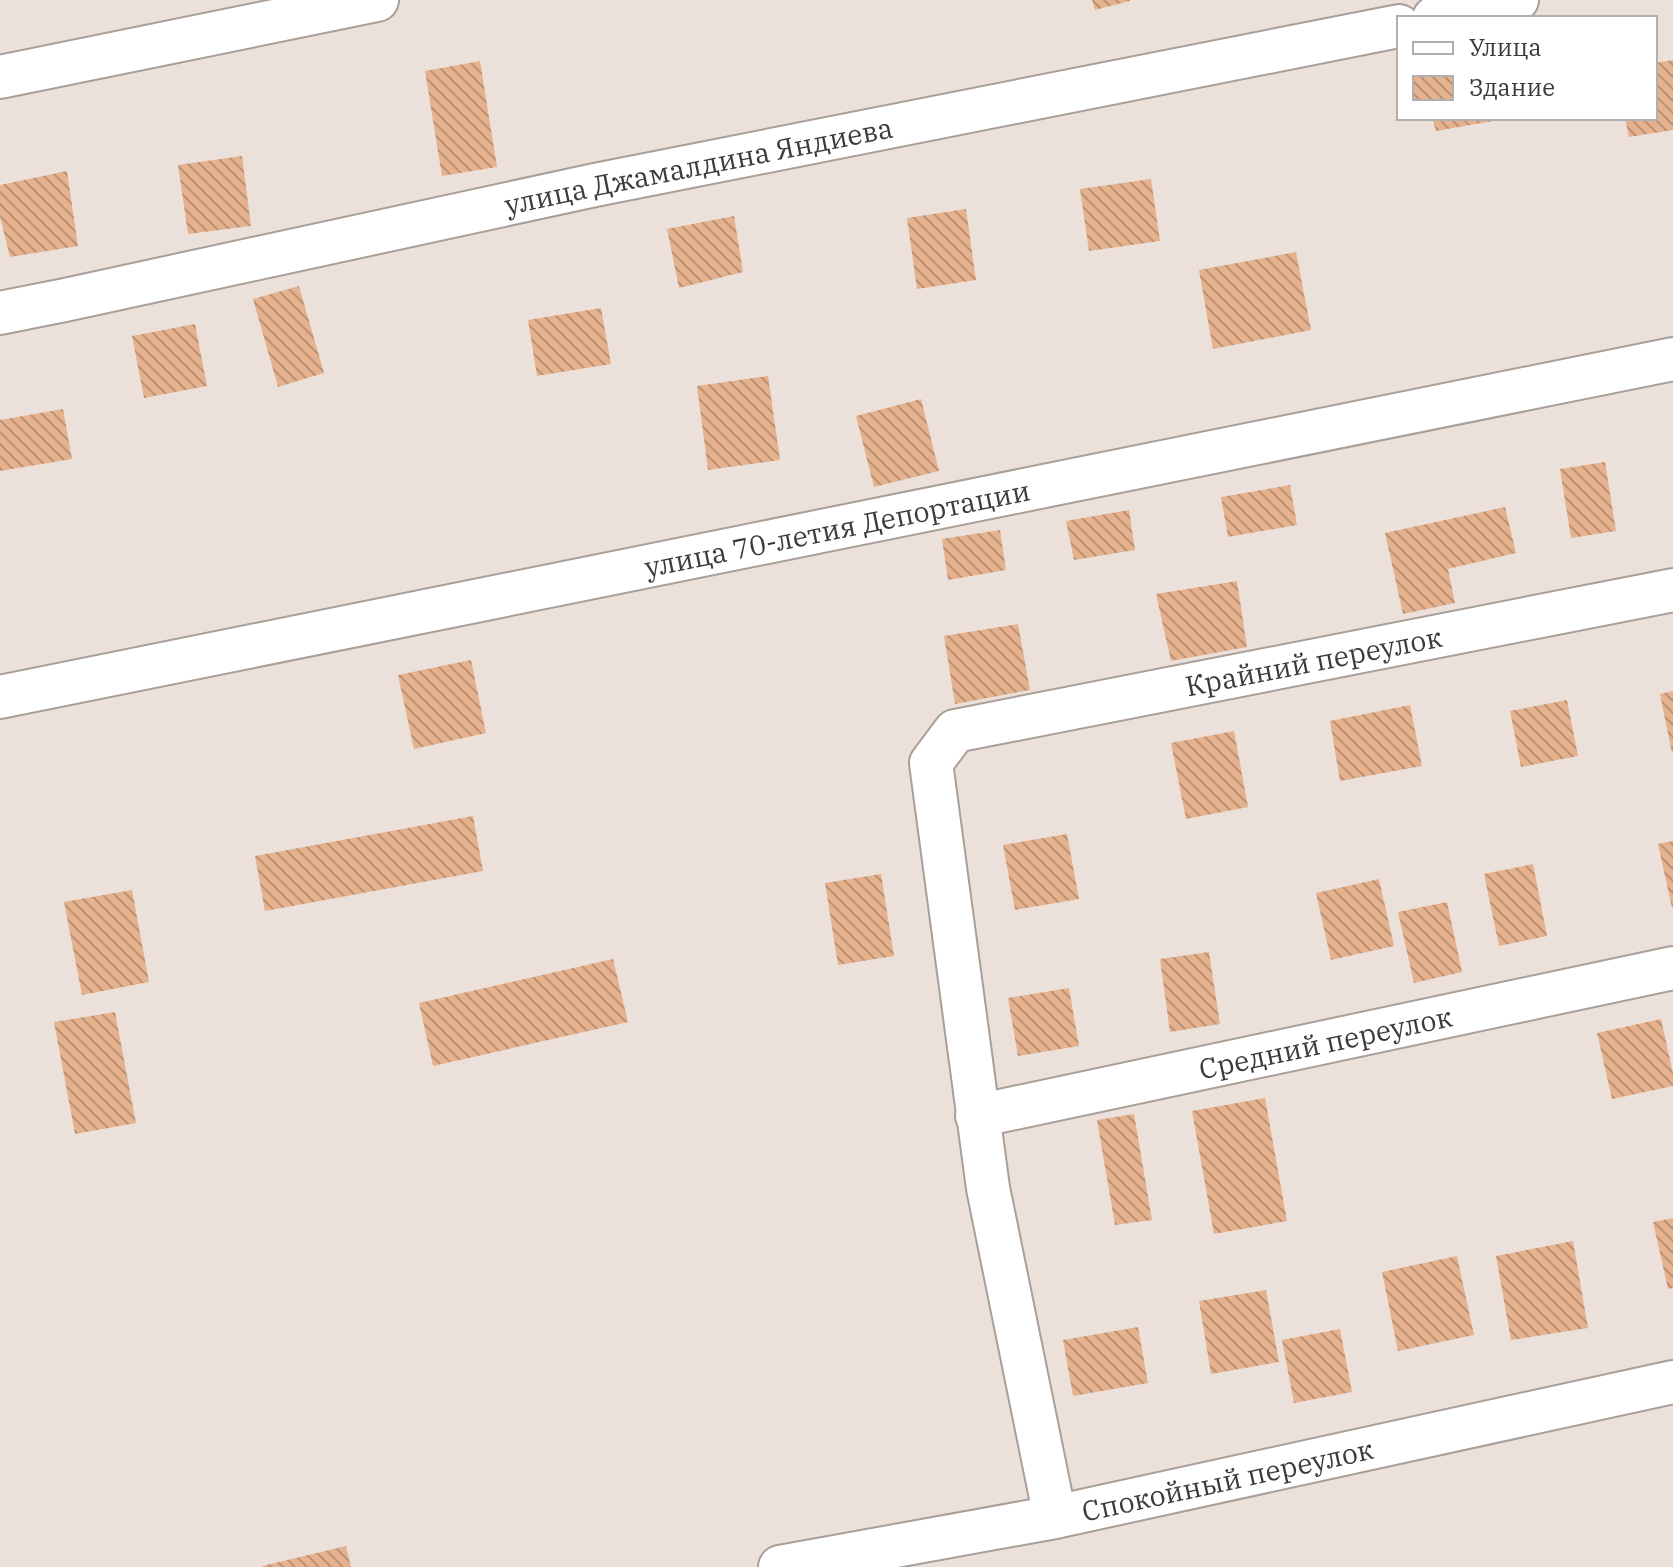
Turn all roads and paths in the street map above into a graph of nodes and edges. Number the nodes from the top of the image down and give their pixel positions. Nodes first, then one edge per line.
1 (377, 0) edge
2 (1517, 0) edge
3 (1443, 16) edge
4 (1397, 26) edge
5 (0, 77) edge
6 (0, 313) edge
7 (1673, 359) edge
8 (1673, 590) edge
9 (0, 697) edge
10 (1673, 968) edge
11 (977, 1116) junction
12 (1673, 1382) edge
13 (1055, 1517) junction
14 (780, 1567) edge

1 - 5 street
2 - 3 street
4 - 6 street, улица Джамалдина Яндиева
7 - 9 street, улица 70-летия Депортации
8 - 11 street, Крайний переулок
10 - 11 street, Средний переулок
11 - 13 street
12 - 13 street, Спокойный переулок
13 - 14 street, Спокойный переулок

